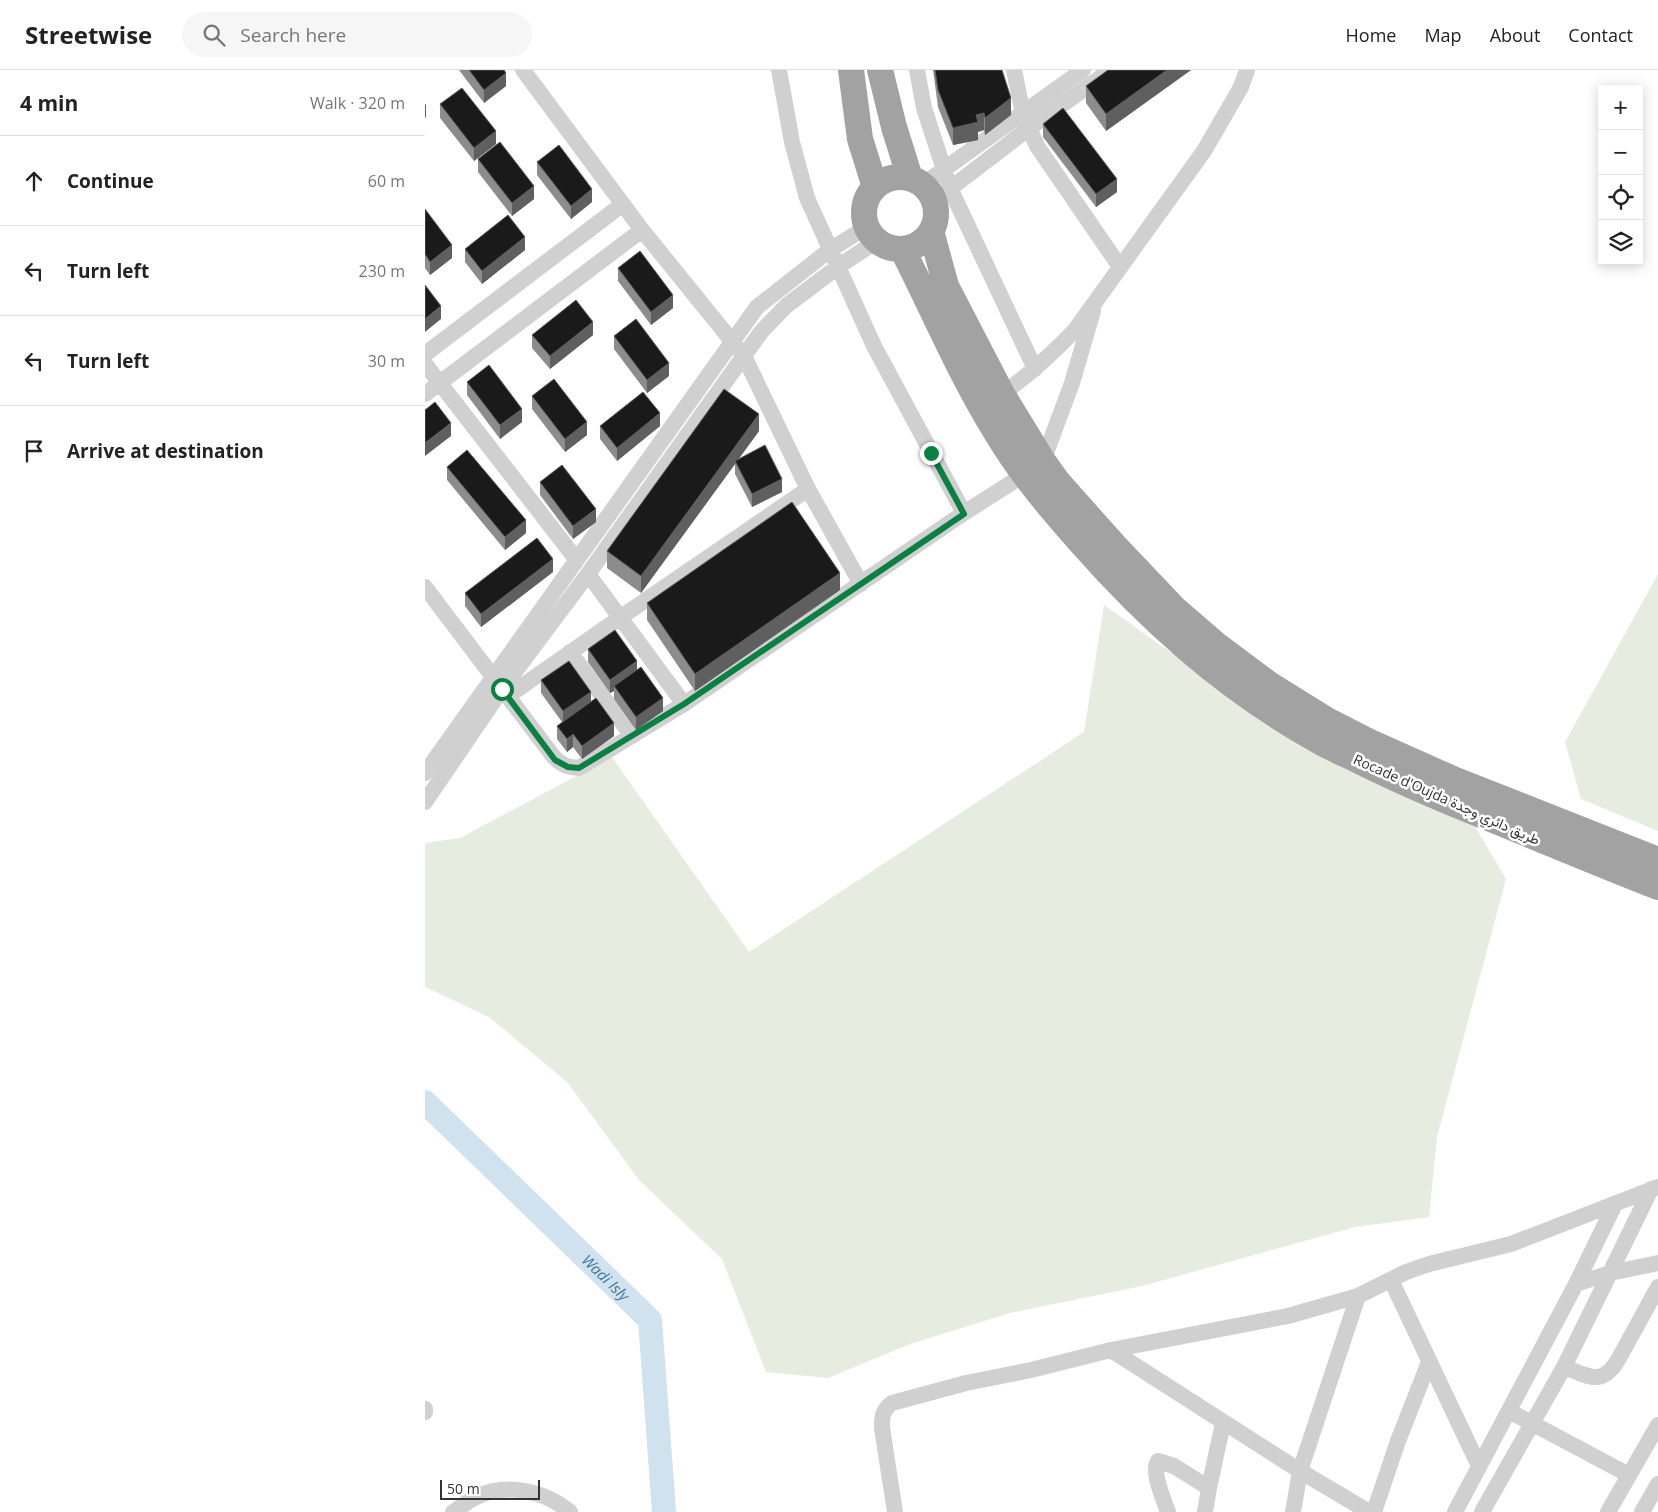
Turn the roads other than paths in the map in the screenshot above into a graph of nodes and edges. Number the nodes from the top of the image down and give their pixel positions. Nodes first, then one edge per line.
1 (523, 70) edge
2 (779, 70) edge
3 (851, 70) edge
4 (880, 70) edge
5 (917, 70) edge
6 (1014, 70) edge
7 (1083, 70) edge
8 (1111, 70) edge
9 (1247, 70) edge
10 (1025, 122) junction
11 (943, 169) junction
12 (875, 187) junction
13 (929, 188) junction
14 (623, 204) junction
15 (642, 230) junction
16 (931, 231) junction
17 (872, 234) junction
18 (831, 249) junction
19 (902, 249) junction
20 (839, 266) junction
21 (1120, 267) junction
22 (1097, 300) junction
23 (732, 340) junction
24 (425, 354) edge
25 (744, 356) junction
26 (425, 364) edge
27 (1035, 369) junction
28 (439, 383) junction
29 (425, 394) edge
30 (1002, 394) junction
31 (1034, 468) junction
32 (808, 489) junction
33 (964, 514) junction
34 (576, 559) junction
35 (588, 574) junction
36 (861, 584) junction
37 (425, 587) edge
38 (621, 617) junction
39 (570, 652) junction
40 (501, 688) junction
41 (684, 704) junction
42 (631, 736) junction
43 (425, 773) edge
44 (425, 802) edge
45 (1658, 860) edge
46 (1658, 886) edge
47 (1654, 1188) edge
48 (1615, 1204) junction
49 (1658, 1263) edge
50 (1610, 1274) junction
51 (1391, 1280) junction
52 (1575, 1284) junction
53 (1658, 1288) edge
54 (1358, 1296) junction
55 (1111, 1350) junction
56 (1429, 1362) junction
57 (1564, 1367) junction
58 (1509, 1411) junction
59 (1223, 1423) junction
60 (1533, 1423) junction
61 (1658, 1425) edge
62 (1479, 1466) junction
63 (1300, 1471) junction
64 (1629, 1475) junction
65 (1658, 1484) edge
66 (1209, 1488) junction
67 (453, 1512) edge
68 (570, 1512) edge
69 (895, 1512) edge
70 (1168, 1512) edge
71 (1205, 1512) edge
72 (1293, 1512) edge
73 (1369, 1512) edge
74 (1374, 1512) edge
75 (1455, 1512) edge
76 (1481, 1512) edge
77 (1608, 1512) edge
78 (1642, 1512) edge

1 - 14 street
2 - 18 street
3 - 12 highway
4 - 13 highway
5 - 11 street
6 - 10 street
7 - 10 street
8 - 10 street
9 - 21 street
10 - 11 street
10 - 13 street
10 - 21 street
11 - 13 street
11 - 13 street
12 - 13 highway
12 - 17 highway
13 - 16 highway
13 - 27 street
14 - 15 street
14 - 24 street
15 - 23 street
15 - 28 street
16 - 19 highway
16 - 30 highway, Rocade d'Oujda طريق دائري وجدة
17 - 18 street
17 - 19 highway
17 - 20 street
18 - 20 street
18 - 23 street
19 - 31 highway, Rocade d'Oujda طريق دائري وجدة
20 - 25 street
20 - 33 street
21 - 22 street
22 - 27 street
22 - 31 street
23 - 25 street
23 - 34 street
25 - 32 street
25 - 35 street
26 - 28 street
27 - 30 street
28 - 29 street
28 - 34 street
30 - 31 highway, Rocade d'Oujda طريق دائري وجدة
31 - 33 street
31 - 45 highway, Rocade d'Oujda طريق دائري وجدة
31 - 46 highway, Rocade d'Oujda طريق دائري وجدة
32 - 36 street
32 - 38 street
33 - 36 street
34 - 40 street
35 - 38 street
35 - 40 street
36 - 41 street
37 - 40 street
38 - 39 street
38 - 41 street
39 - 40 street
39 - 42 street
40 - 42 street
40 - 43 street
40 - 44 street
41 - 42 street
47 - 48 street
47 - 50 street
48 - 51 street
48 - 52 street
49 - 50 street
50 - 52 street
50 - 57 street
51 - 54 street
51 - 56 street
52 - 58 street
53 - 57 street
54 - 55 street
54 - 63 street
55 - 59 street
55 - 69 street
56 - 62 street
56 - 74 street
57 - 60 street
58 - 60 street
58 - 62 street
59 - 63 street
59 - 66 street
60 - 64 street
60 - 76 street
61 - 64 street
62 - 75 street
63 - 72 street
63 - 73 street
64 - 77 street
65 - 78 street
66 - 70 street
66 - 71 street
67 - 68 street

